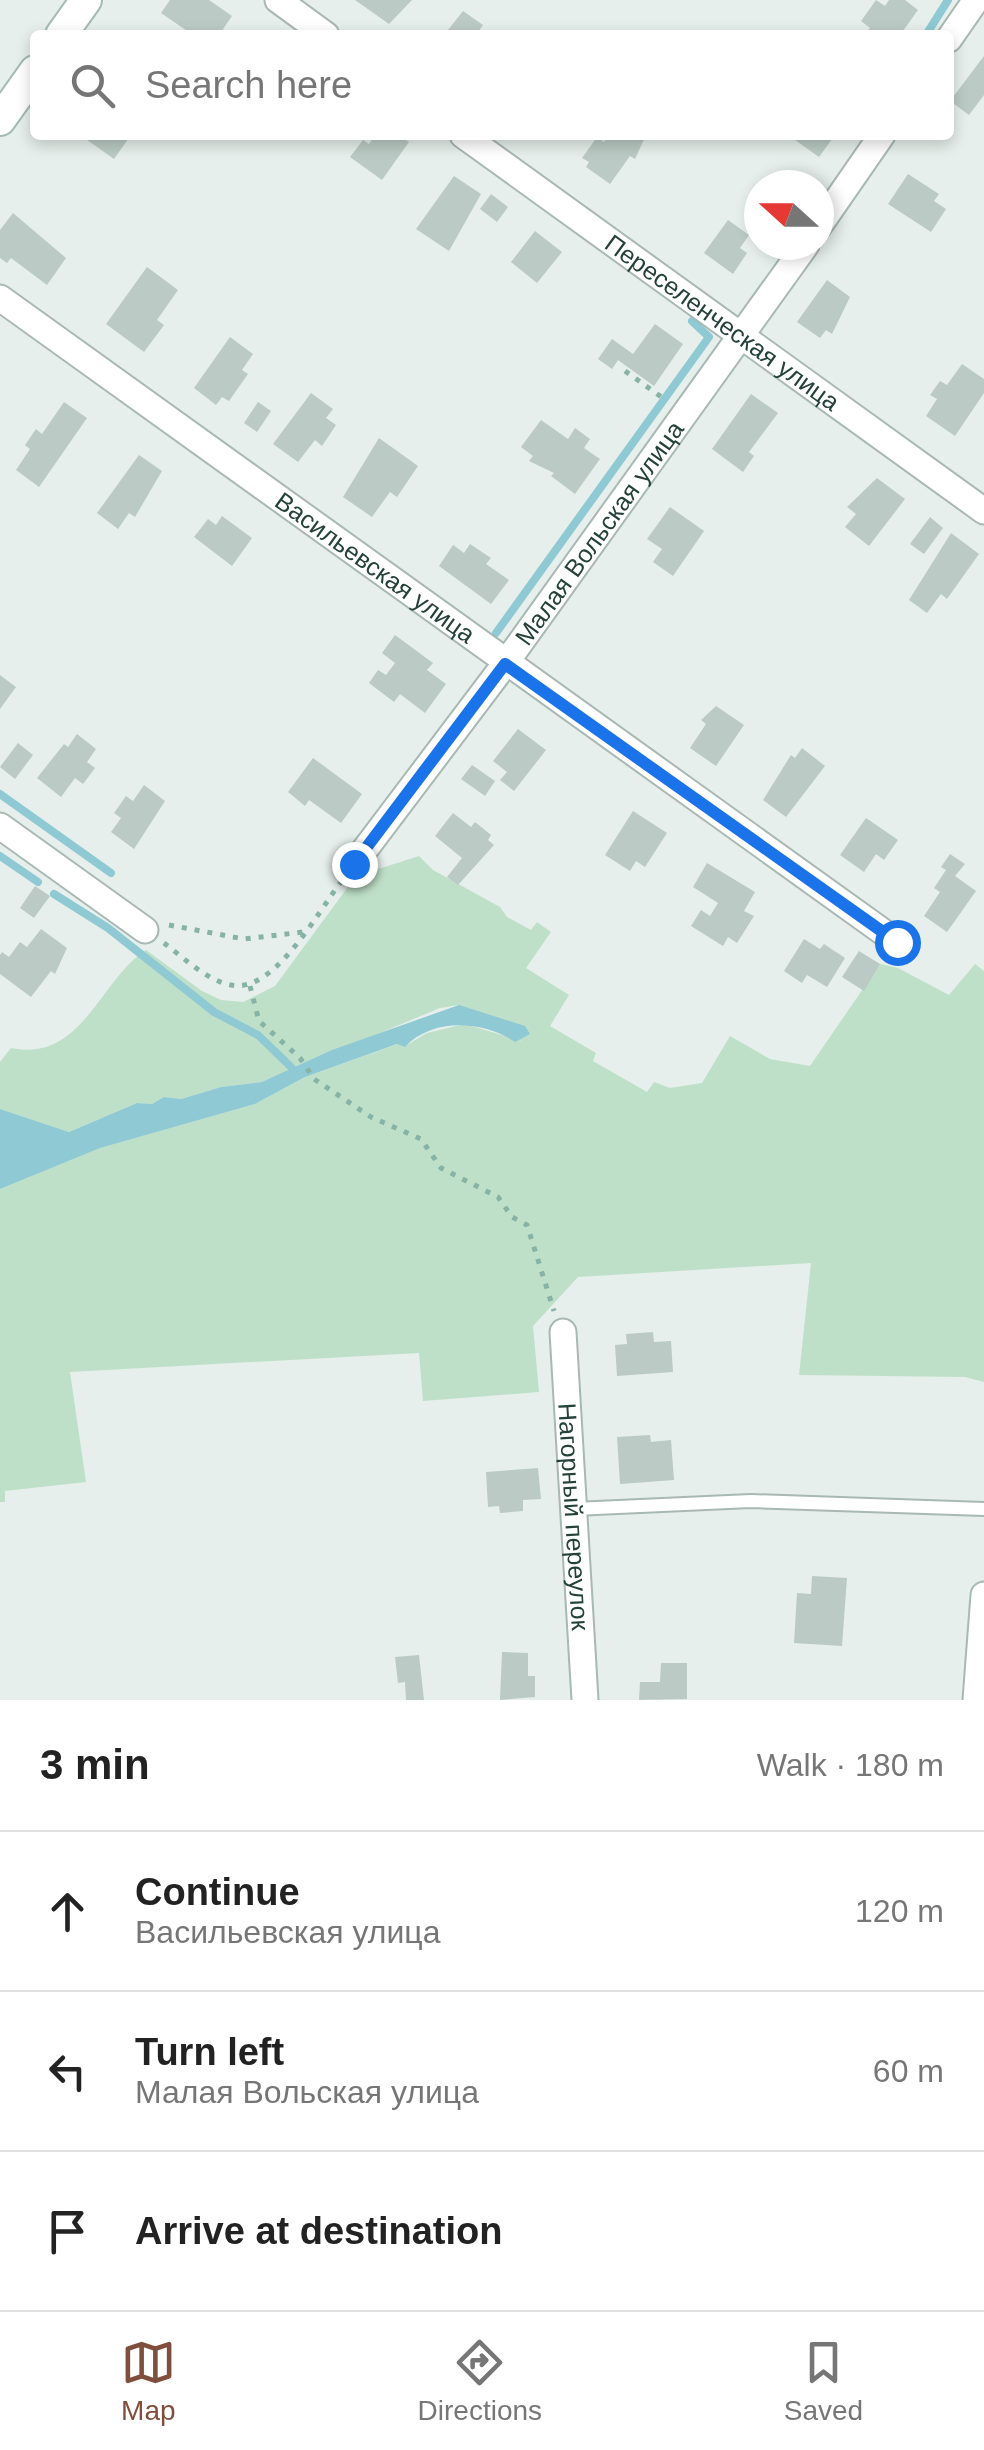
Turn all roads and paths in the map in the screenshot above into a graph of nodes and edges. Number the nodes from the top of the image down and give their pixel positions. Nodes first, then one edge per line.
1 (86, 0) edge
2 (278, 0) edge
3 (976, 0) edge
4 (65, 30) edge
5 (319, 30) edge
6 (954, 31) edge
7 (30, 79) edge
8 (0, 120) edge
9 (470, 140) edge
10 (879, 140) edge
11 (834, 204) edge
12 (796, 260) edge
13 (0, 298) edge
14 (742, 337) junction
15 (625, 372) dead end
16 (660, 395) dead end
17 (984, 510) edge
18 (505, 664) junction
19 (0, 826) edge
20 (354, 864) joint
21 (146, 930) junction
22 (303, 932) junction
23 (897, 942) dead end
24 (250, 986) junction
25 (563, 1332) joint
26 (574, 1509) junction
27 (984, 1510) edge
28 (984, 1595) edge
29 (585, 1700) edge
30 (976, 1700) edge

1 - 4 street
2 - 5 street
3 - 6 street
7 - 8 street
9 - 14 street, Переселенческая улица
10 - 11 street
12 - 14 street, Малая Вольская улица
13 - 18 street, Васильевская улица
14 - 17 street, Переселенческая улица
14 - 18 street, Малая Вольская улица
15 - 16 path
18 - 20 street, Малая Вольская улица
18 - 23 street, Васильевская улица
19 - 21 street
20 - 22 path
21 - 22 path
21 - 24 path
22 - 24 path
24 - 25 path
25 - 26 street, Нагорный переулок
26 - 27 lane
26 - 29 street, Нагорный переулок
28 - 30 street

